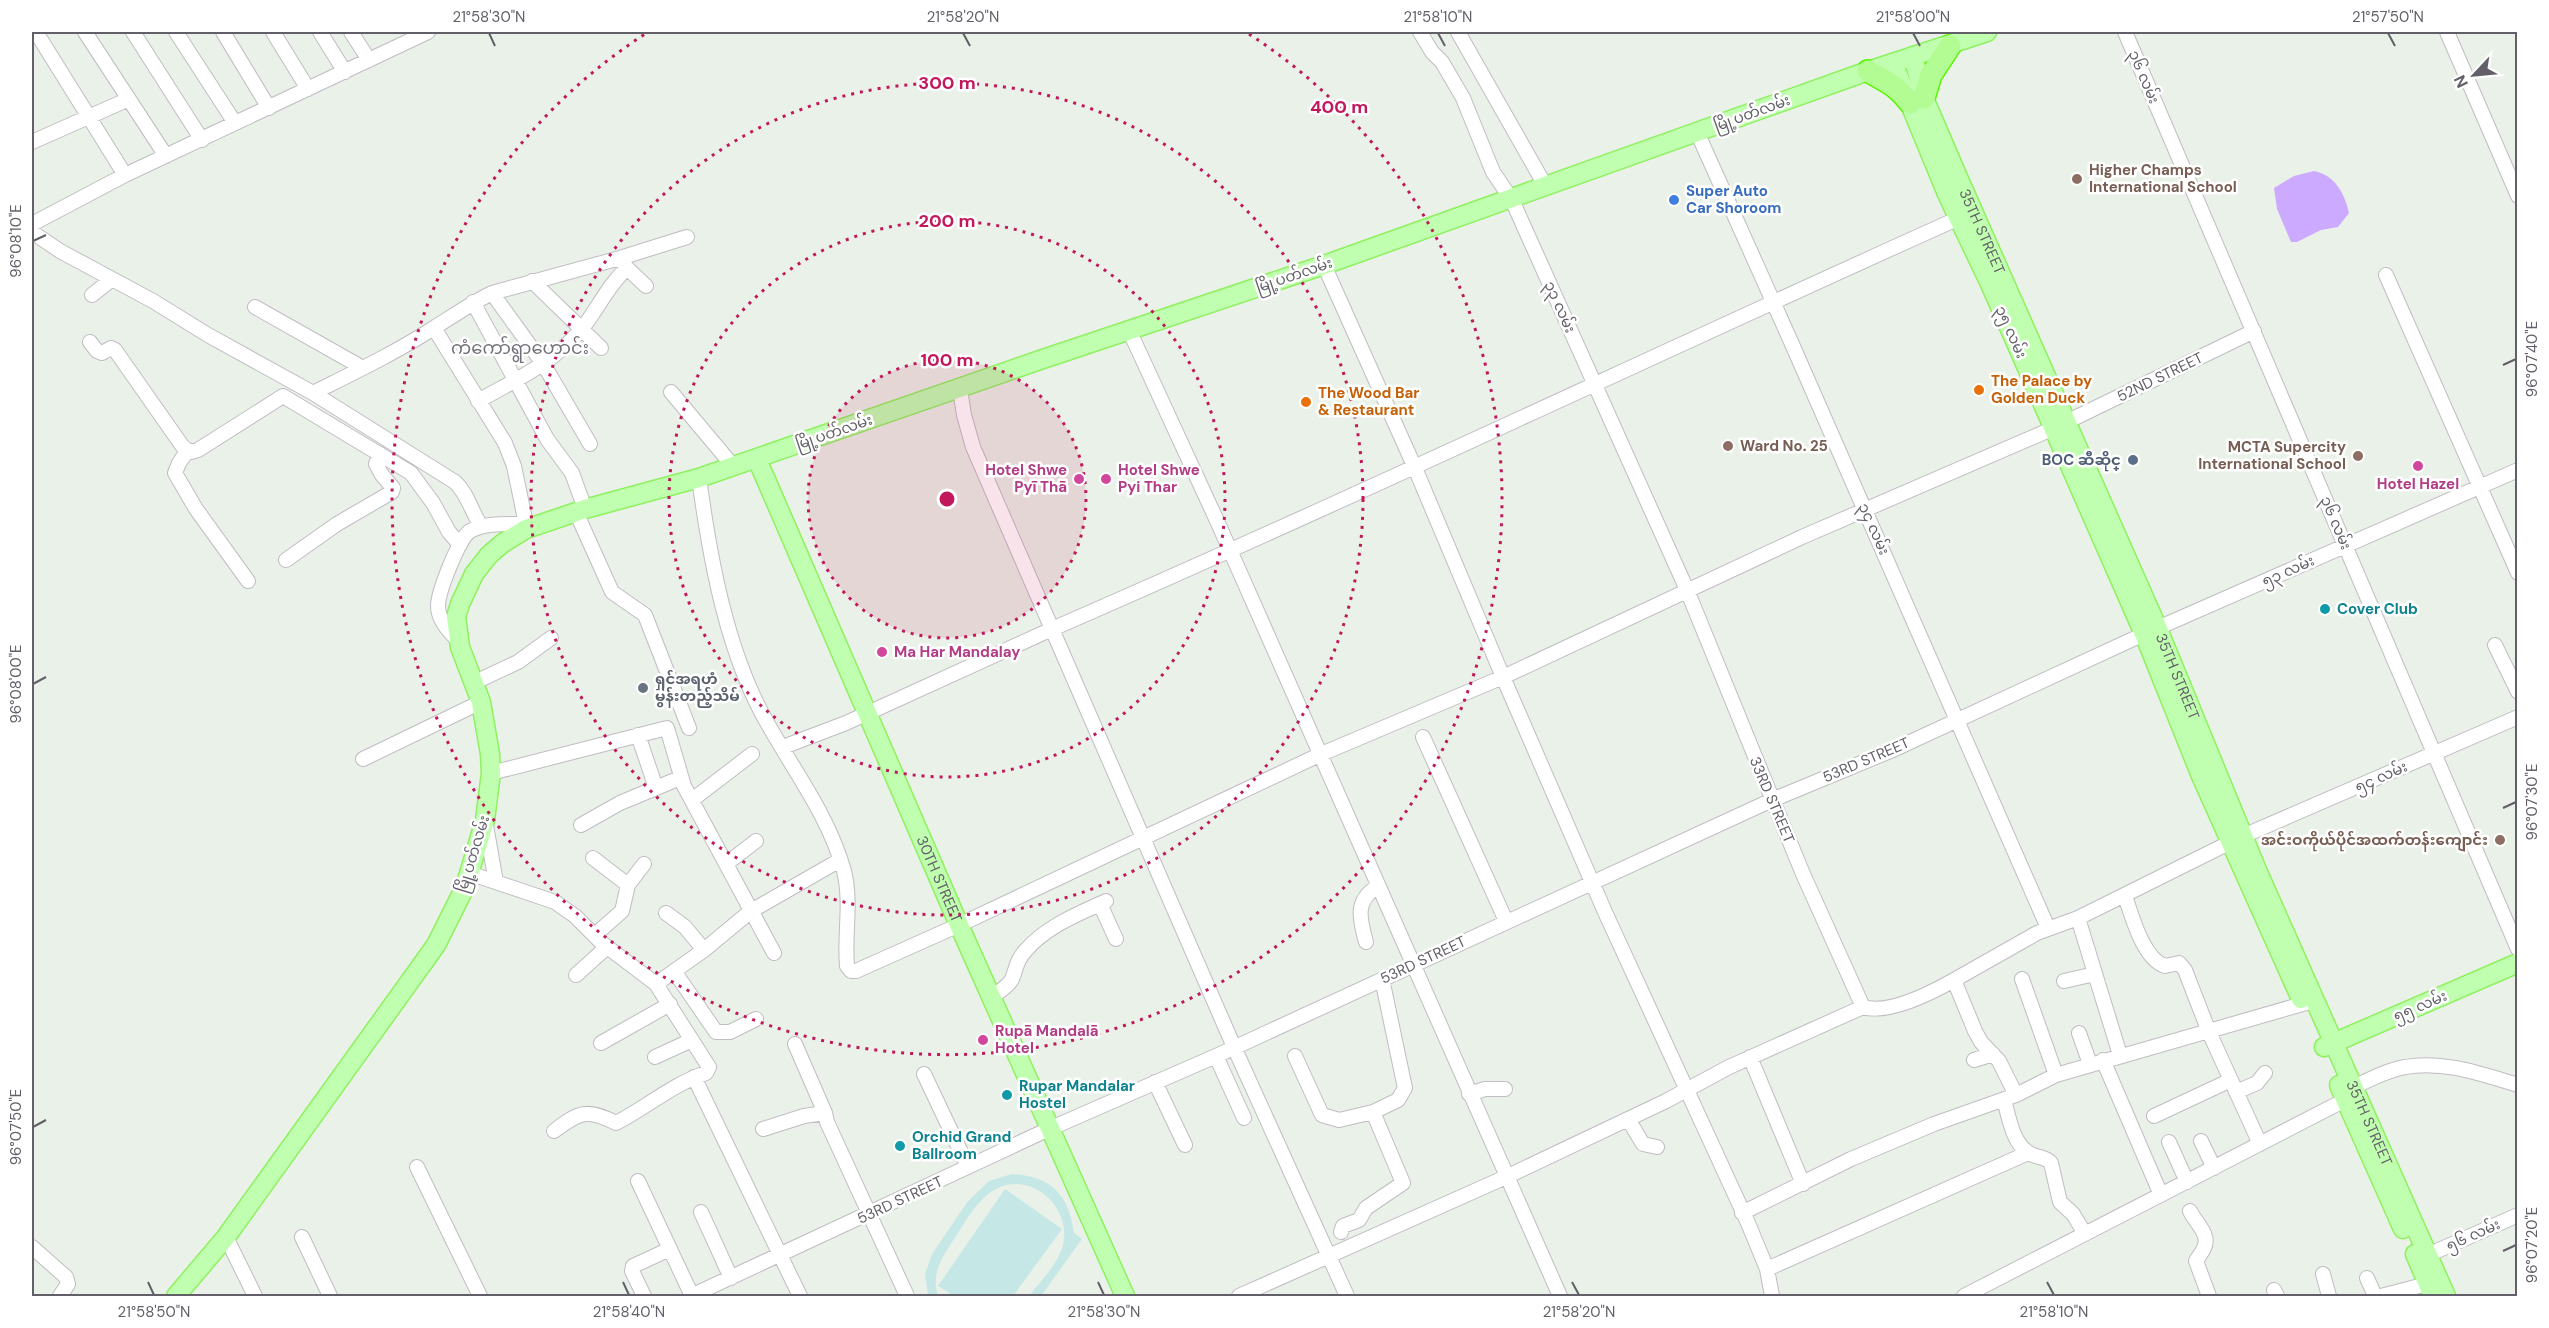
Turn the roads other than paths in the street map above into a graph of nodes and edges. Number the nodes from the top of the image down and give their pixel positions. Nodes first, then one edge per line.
1 (36, 32) edge
2 (85, 32) edge
3 (133, 32) edge
4 (176, 32) edge
5 (223, 32) edge
6 (273, 32) edge
7 (320, 32) edge
8 (351, 32) edge
9 (428, 32) edge
10 (1420, 32) edge
11 (1458, 32) edge
12 (1987, 32) edge
13 (2125, 32) edge
14 (2447, 32) edge
15 (1950, 45) junction
16 (1913, 56) junction
17 (369, 60) junction
18 (1893, 63) junction
19 (1868, 71) junction
20 (345, 72) junction
21 (308, 89) junction
22 (129, 99) junction
23 (1917, 100) junction
24 (269, 108) junction
25 (89, 116) junction
26 (235, 123) junction
27 (1696, 132) junction
28 (202, 140) junction
29 (32, 142) edge
30 (166, 156) junction
31 (125, 175) junction
32 (1949, 178) junction
33 (1546, 187) junction
34 (2517, 196) edge
35 (1512, 200) junction
36 (1959, 218) junction
37 (32, 224) edge
38 (32, 232) edge
39 (687, 237) dead end
40 (623, 263) junction
41 (1324, 266) junction
42 (2386, 275) dead end
43 (112, 279) junction
44 (532, 281) junction
45 (646, 286) dead end
46 (492, 293) junction
47 (92, 295) dead end
48 (473, 302) junction
49 (1773, 302) junction
50 (255, 307) dead end
51 (434, 328) junction
52 (582, 328) junction
53 (1129, 330) junction
54 (2254, 331) junction
55 (90, 342) dead end
56 (601, 348) dead end
57 (544, 364) junction
58 (363, 368) junction
59 (516, 380) junction
60 (1595, 386) junction
61 (960, 389) junction
62 (671, 392) dead end
63 (313, 393) junction
64 (478, 401) junction
65 (2060, 425) junction
66 (590, 444) dead end
67 (188, 450) junction
68 (380, 454) junction
69 (757, 459) junction
70 (733, 466) junction
71 (1416, 468) junction
72 (2517, 470) edge
73 (699, 478) junction
74 (2479, 487) junction
75 (1865, 510) junction
76 (580, 511) junction
77 (534, 524) junction
78 (481, 526) junction
79 (460, 545) junction
80 (2345, 545) junction
81 (1230, 552) junction
82 (286, 560) dead end
83 (2517, 573) edge
84 (248, 581) dead end
85 (1687, 590) junction
86 (1052, 629) junction
87 (2151, 631) junction
88 (551, 638) dead end
89 (459, 641) junction
90 (2495, 645) dead end
91 (1503, 677) junction
92 (474, 683) junction
93 (2517, 692) edge
94 (481, 702) junction
95 (868, 712) junction
96 (2517, 717) edge
97 (1956, 719) junction
98 (689, 729) dead end
99 (638, 735) junction
100 (1423, 737) dead end
101 (783, 747) junction
102 (752, 754) dead end
103 (2434, 754) junction
104 (1319, 755) junction
105 (363, 759) dead end
106 (491, 773) junction
107 (680, 778) junction
108 (656, 788) junction
109 (692, 800) junction
110 (1772, 800) junction
111 (485, 820) junction
112 (581, 825) dead end
113 (1143, 838) junction
114 (2237, 840) junction
115 (756, 841) dead end
116 (593, 858) dead end
117 (840, 860) junction
118 (644, 864) dead end
119 (726, 864) junction
120 (468, 873) junction
121 (496, 882) junction
122 (1592, 882) junction
123 (628, 885) junction
124 (1377, 887) junction
125 (2125, 896) junction
126 (752, 911) junction
127 (666, 913) dead end
128 (2078, 918) junction
129 (1506, 921) junction
130 (959, 925) junction
131 (2048, 928) junction
132 (596, 934) junction
133 (1116, 939) dead end
134 (1366, 942) dead end
135 (608, 947) junction
136 (2517, 949) edge
137 (705, 950) junction
138 (774, 953) dead end
139 (2517, 963) edge
140 (1412, 965) junction
141 (674, 971) junction
142 (2095, 974) junction
143 (576, 975) dead end
144 (1382, 979) junction
145 (2022, 979) dead end
146 (1954, 980) junction
147 (2064, 981) dead end
148 (656, 984) junction
149 (991, 998) junction
150 (2309, 1002) junction
151 (670, 1004) junction
152 (1863, 1007) junction
153 (756, 1019) dead end
154 (2209, 1032) junction
155 (2079, 1033) dead end
156 (692, 1040) junction
157 (601, 1043) dead end
158 (795, 1044) dead end
159 (2328, 1045) junction
160 (1234, 1047) junction
161 (1993, 1054) junction
162 (2120, 1055) junction
163 (1216, 1056) junction
164 (1295, 1056) dead end
165 (655, 1057) dead end
166 (1750, 1057) junction
167 (1974, 1060) dead end
168 (2097, 1062) junction
169 (2265, 1072) dead end
170 (924, 1074) dead end
171 (2056, 1075) junction
172 (694, 1077) junction
173 (1155, 1082) junction
174 (2517, 1085) edge
175 (2234, 1086) junction
176 (1505, 1089) dead end
177 (1688, 1089) junction
178 (1470, 1094) junction
179 (2349, 1094) junction
180 (2010, 1097) junction
181 (1373, 1112) junction
182 (825, 1113) junction
183 (2154, 1116) dead end
184 (1244, 1118) dead end
185 (1628, 1119) junction
186 (763, 1129) dead end
187 (1049, 1129) junction
188 (554, 1131) dead end
189 (2202, 1141) dead end
190 (2169, 1142) dead end
191 (2260, 1144) junction
192 (1185, 1145) dead end
193 (1657, 1147) dead end
194 (2028, 1153) junction
195 (417, 1167) dead end
196 (968, 1167) junction
197 (2214, 1168) junction
198 (1506, 1177) junction
199 (638, 1181) dead end
200 (2187, 1182) junction
201 (1803, 1184) junction
202 (2161, 1195) junction
203 (2190, 1211) dead end
204 (701, 1212) dead end
205 (1743, 1213) junction
206 (870, 1214) junction
207 (2517, 1215) edge
208 (1341, 1232) dead end
209 (2085, 1234) junction
210 (226, 1236) junction
211 (302, 1237) dead end
212 (32, 1247) edge
213 (670, 1249) junction
214 (781, 1256) junction
215 (1329, 1257) junction
216 (2423, 1257) junction
217 (1767, 1269) junction
218 (2323, 1274) dead end
219 (731, 1278) junction
220 (2367, 1278) dead end
221 (2430, 1290) edge
222 (60, 1296) edge
223 (176, 1296) edge
224 (255, 1296) edge
225 (330, 1296) edge
226 (480, 1296) edge
227 (644, 1296) edge
228 (692, 1296) edge
229 (800, 1296) edge
230 (907, 1296) edge
231 (1125, 1296) edge
232 (1239, 1296) edge
233 (1347, 1296) edge
234 (1560, 1296) edge
235 (1772, 1296) edge
236 (1964, 1296) edge
237 (2209, 1296) edge
238 (2329, 1296) edge
239 (2375, 1296) edge
240 (2381, 1296) edge
241 (2446, 1296) edge

1 - 25 street
2 - 22 street
3 - 28 street
4 - 26 street
5 - 24 street
6 - 21 street
7 - 20 street
8 - 17 street
9 - 17 street
10 - 35 street, ၃၃ လမ်း
11 - 33 street
12 - 15 main road, မြို့ပတ်လမ်း
13 - 54 street, ၃၆ လမ်း
14 - 34 street
15 - 16 main road, မြို့ပတ်လမ်း
15 - 23 highway
16 - 18 main road, မြို့ပတ်လမ်း
16 - 23 main road, 35TH STREET
17 - 20 street
18 - 19 main road, မြို့ပတ်လမ်း
18 - 23 main road
19 - 23 highway
19 - 27 main road, မြို့ပတ်လမ်း
20 - 21 street
21 - 24 street
22 - 25 street
22 - 30 street
23 - 32 main road, 35TH STREET
24 - 26 street
25 - 29 street
25 - 31 street
26 - 28 street
27 - 33 main road, မြို့ပတ်လမ်း
27 - 49 street, ၃၄ လမ်း
28 - 30 street
30 - 31 street
31 - 37 street
32 - 36 main road, ၃၅ လမ်း
32 - 65 main road, 35TH STREET
33 - 35 main road, မြို့ပတ်လမ်း
35 - 41 main road, မြို့ပတ်လမ်း
35 - 60 street, ၃၃ လမ်း
36 - 49 street
36 - 65 main road, ၃၅ လမ်း
38 - 43 street
39 - 40 street
40 - 44 street
40 - 45 street
40 - 52 street
41 - 53 main road, မြို့ပတ်လမ်း
41 - 71 street
42 - 74 street
43 - 47 street
43 - 63 street
44 - 46 street
44 - 52 street
46 - 48 street
46 - 57 street
48 - 51 street
48 - 59 street
49 - 60 street
49 - 75 street, ၃၄ လမ်း
50 - 58 street
51 - 58 street
51 - 64 street
52 - 56 street
52 - 57 street
53 - 61 main road, မြို့ပတ်လမ်း
53 - 81 street
54 - 65 street, 52ND STREET
54 - 80 street, ၃၆ လမ်း
55 - 67 street
57 - 59 street
57 - 66 street
58 - 63 street
59 - 64 street
59 - 76 street
60 - 71 street
60 - 85 street, ၃၃ လမ်း
61 - 69 main road, မြို့ပတ်လမ်း
61 - 86 street
62 - 70 street
63 - 78 street
64 - 77 street
65 - 75 street, 52ND STREET
65 - 87 main road, ၃၅ လမ်း
67 - 68 street
67 - 84 street
68 - 79 street
68 - 82 street
69 - 70 main road, မြို့ပတ်လမ်း
69 - 95 main road, 30TH STREET
70 - 73 main road, မြို့ပတ်လမ်း
71 - 81 street
71 - 91 street
72 - 74 street, ၅၃ လမ်း
73 - 76 main road, မြို့ပတ်လမ်း
73 - 101 street
74 - 80 street, ၅၃ လမ်း
74 - 83 street
75 - 85 street, 52ND STREET
75 - 97 street, ၃၄ လမ်း
76 - 77 main road, မြို့ပတ်လမ်း
76 - 98 street
77 - 78 street
77 - 89 main road, မြို့ပတ်လမ်း
78 - 79 street
79 - 89 street
80 - 87 street, ၅၃ လမ်း
80 - 103 street, ၃၆ လမ်း
81 - 86 street
81 - 104 street
85 - 91 street, 52ND STREET
85 - 110 street, 33RD STREET
86 - 95 street
86 - 113 street
87 - 97 street, 53RD STREET
87 - 114 main road, 35TH STREET
88 - 92 street
89 - 92 main road, မြို့ပတ်လမ်း
90 - 93 street
91 - 104 street, 52ND STREET
91 - 122 street
92 - 94 main road, မြို့ပတ်လမ်း
94 - 105 street
94 - 106 main road, မြို့ပတ်လမ်း
95 - 101 street
95 - 130 main road, 30TH STREET
96 - 103 street, ၅၄ လမ်း
97 - 110 street, 53RD STREET
97 - 131 street, ၃၄ လမ်း
99 - 106 street
99 - 107 street
99 - 108 street
100 - 129 street
101 - 117 street
102 - 109 street
103 - 114 street, ၅၄ လမ်း
103 - 136 street, ၃၆ လမ်း
104 - 113 street, 52ND STREET
104 - 124 street
106 - 111 main road, မြို့ပတ်လမ်း
107 - 108 street
107 - 109 street
108 - 112 street
109 - 119 street
110 - 122 street, 53RD STREET
110 - 152 street, 33RD STREET
111 - 120 main road, မြို့ပတ်လမ်း
111 - 121 street
113 - 130 street, 52ND STREET
113 - 160 street
114 - 125 street, ၅၄ လမ်း
114 - 150 main road, 35TH STREET
115 - 119 street
116 - 123 street
117 - 126 street
117 - 130 street, 52ND STREET
118 - 123 street
119 - 126 street
120 - 121 street
120 - 210 main road, မြို့ပတ်လမ်း
121 - 132 street
122 - 129 street, 53RD STREET
122 - 177 street
123 - 132 street
124 - 134 street
124 - 140 street
125 - 128 street, ၅၄ လမ်း
125 - 154 street
126 - 137 street
126 - 138 street
127 - 137 street
128 - 131 street, ၅၄ လမ်း
128 - 142 street
129 - 140 street, 53RD STREET
130 - 149 main road, 30TH STREET
131 - 146 street, ၅၄ လမ်း
132 - 135 street
133 - 149 street
135 - 143 street
135 - 148 street
137 - 141 street
139 - 159 main road, ၅၅ လမ်း
140 - 144 street, 53RD STREET
140 - 178 street
141 - 148 street
141 - 153 street
142 - 147 street
142 - 162 street
144 - 160 street, 53RD STREET
144 - 181 street
145 - 171 street
146 - 152 street, ၅၄ လမ်း
146 - 161 street
148 - 151 street
149 - 187 main road, 30TH STREET
150 - 154 street
150 - 159 main road, 35TH STREET
151 - 156 street
151 - 157 street
152 - 166 street
154 - 162 street
154 - 175 street
155 - 168 street
156 - 165 street
156 - 172 street
158 - 182 street
159 - 179 main road, 35TH STREET
160 - 163 street, 53RD STREET
160 - 215 street
161 - 167 street
161 - 180 street
162 - 168 street
163 - 173 street, 53RD STREET
163 - 184 street
164 - 181 street
166 - 177 street
166 - 201 street
168 - 171 street
168 - 202 street
169 - 175 street
170 - 196 street
171 - 180 street
172 - 188 street
172 - 214 street
173 - 187 street, 53RD STREET
173 - 192 street
174 - 179 street
175 - 183 street
175 - 191 street
176 - 178 street
177 - 185 street
177 - 205 street
178 - 198 street
179 - 191 street
179 - 216 main road, 35TH STREET
180 - 194 street
180 - 201 street
181 - 208 street
182 - 186 street
182 - 206 street
185 - 193 street
185 - 198 street
187 - 196 street, 53RD STREET
187 - 231 main road, 30TH STREET
189 - 197 street
190 - 200 street
191 - 197 street
194 - 209 street
194 - 217 street
195 - 226 street
196 - 206 street, 53RD STREET
197 - 200 street
198 - 215 street
198 - 234 street
199 - 213 street
200 - 202 street
201 - 205 street
202 - 209 street
203 - 237 street
204 - 219 street
205 - 217 street
206 - 214 street, 53RD STREET
206 - 230 street
207 - 216 street, ၅၆ လမ်း
209 - 236 street
210 - 223 main road, မြို့ပတ်လမ်း
210 - 224 street
211 - 225 street
212 - 222 street
213 - 227 street
213 - 228 street
214 - 219 street, 53RD STREET
214 - 229 street
215 - 232 street
215 - 233 street
216 - 221 main road, 35TH STREET
216 - 241 main road, 35TH STREET
217 - 235 street
218 - 238 street
219 - 228 street, 53RD STREET
220 - 239 street
221 - 240 street

